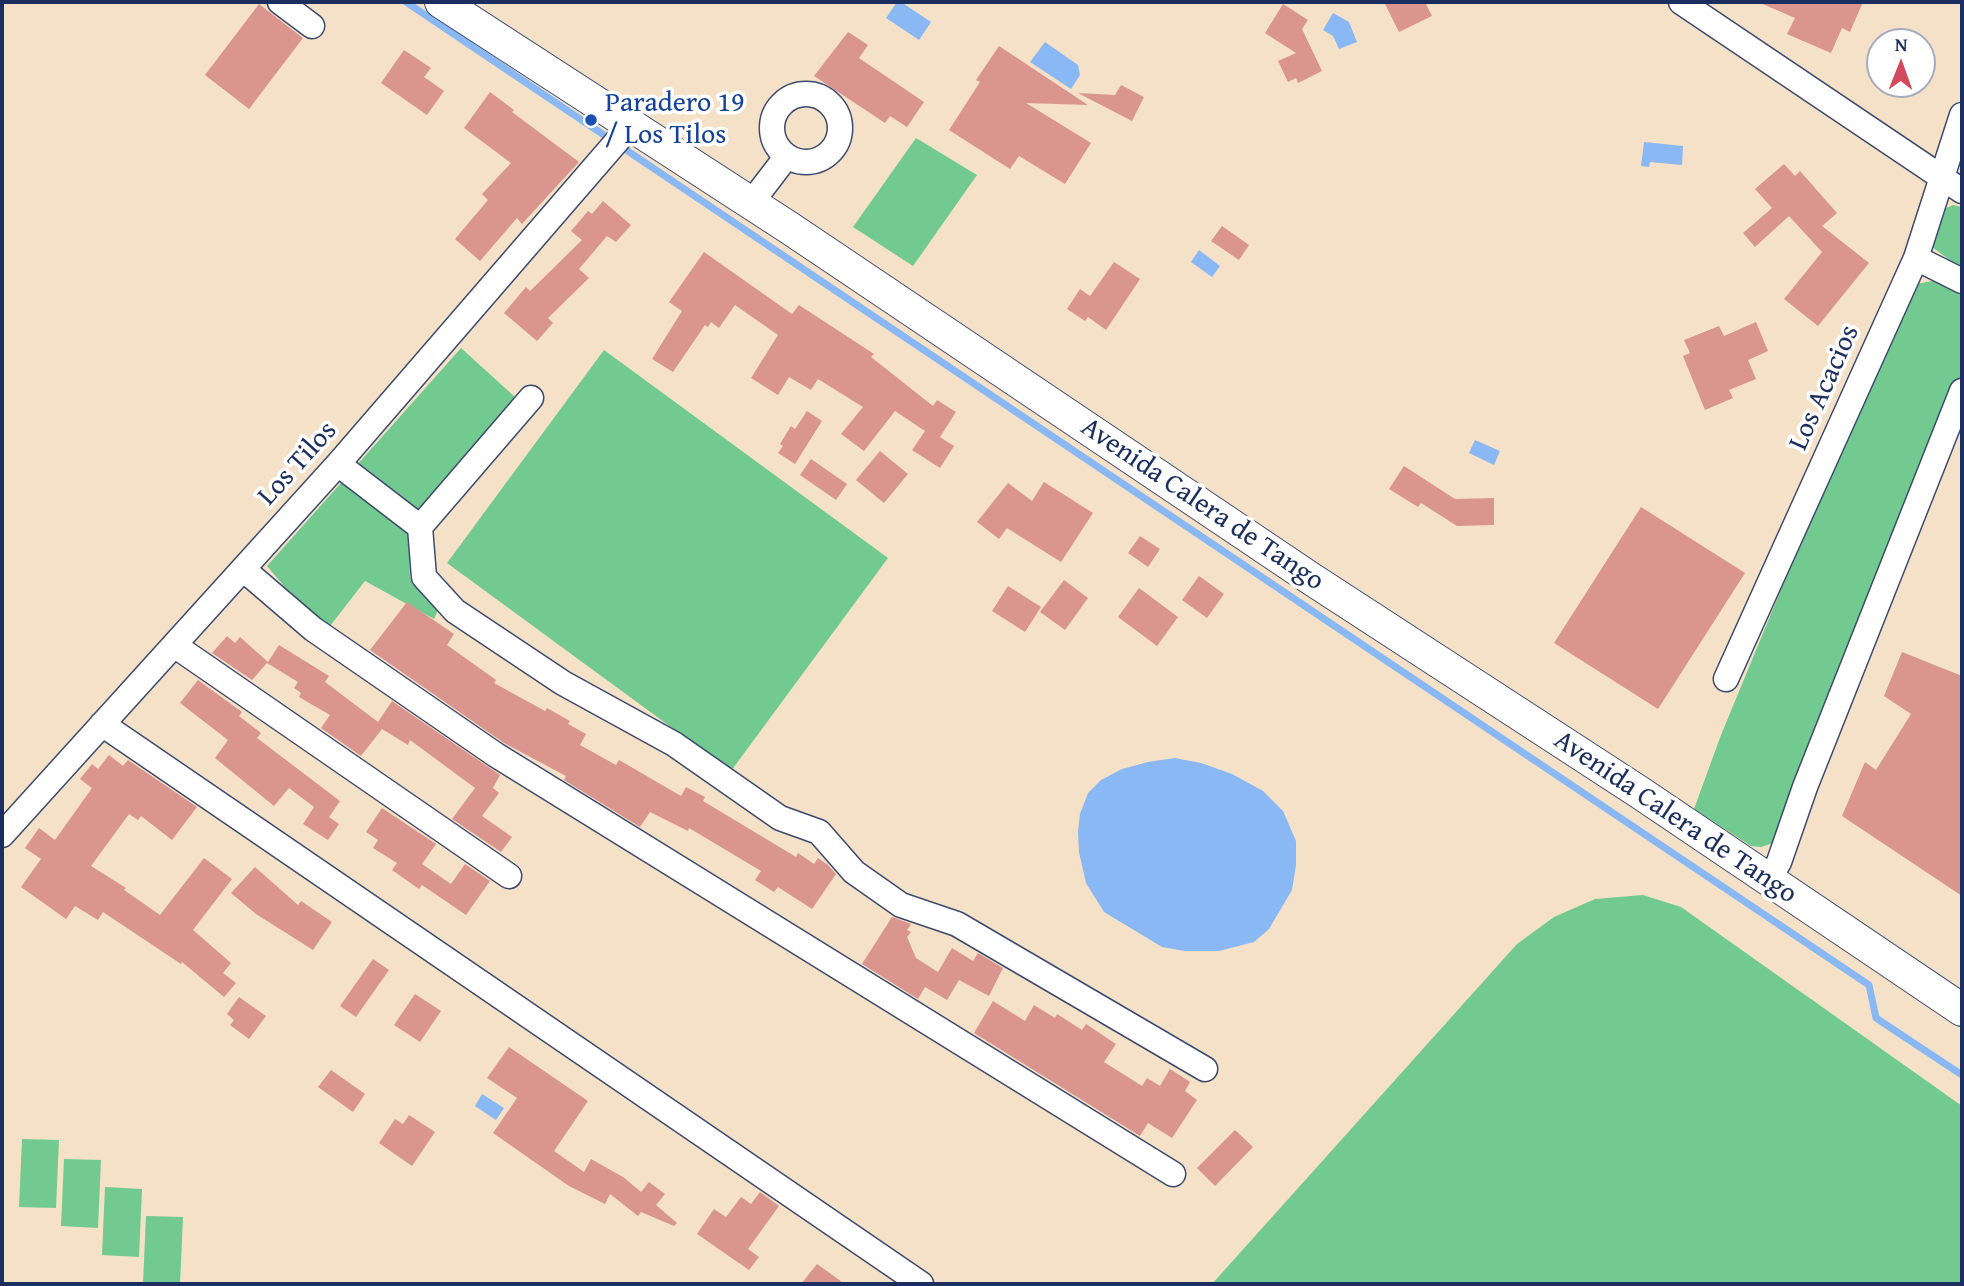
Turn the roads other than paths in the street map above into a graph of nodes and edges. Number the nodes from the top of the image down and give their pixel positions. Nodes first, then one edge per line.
1 (280, 2) edge
2 (441, 2) edge
3 (1681, 2) edge
4 (312, 26) dead end
5 (1962, 115) edge
6 (620, 140) junction
7 (787, 156) dead end
8 (1953, 185) edge
9 (751, 203) junction
10 (1916, 258) junction
11 (1962, 281) edge
12 (1962, 391) edge
13 (531, 398) dead end
14 (338, 464) junction
15 (420, 527) junction
16 (243, 569) junction
17 (174, 645) junction
18 (1726, 679) dead end
19 (102, 724) junction
20 (2, 835) edge
21 (509, 876) dead end
22 (1769, 880) junction
23 (1962, 1010) edge
24 (1205, 1069) dead end
25 (1173, 1174) dead end
26 (921, 1284) edge

1 - 4 street
2 - 6 main road, Avenida Calera de Tango
3 - 8 street
5 - 8 street, Los Acacios
6 - 9 main road, Avenida Calera de Tango
6 - 14 street, Los Tilos
7 - 9 street
8 - 10 street, Los Acacios
9 - 22 main road, Avenida Calera de Tango
10 - 11 street
10 - 18 street, Los Acacios
12 - 22 street
13 - 15 street
14 - 15 street
14 - 16 street, Los Tilos
15 - 24 street
16 - 17 street, Los Tilos
16 - 25 street
17 - 19 street, Los Tilos
17 - 21 street
19 - 20 street, Los Tilos
19 - 26 street
22 - 23 main road, Avenida Calera de Tango

